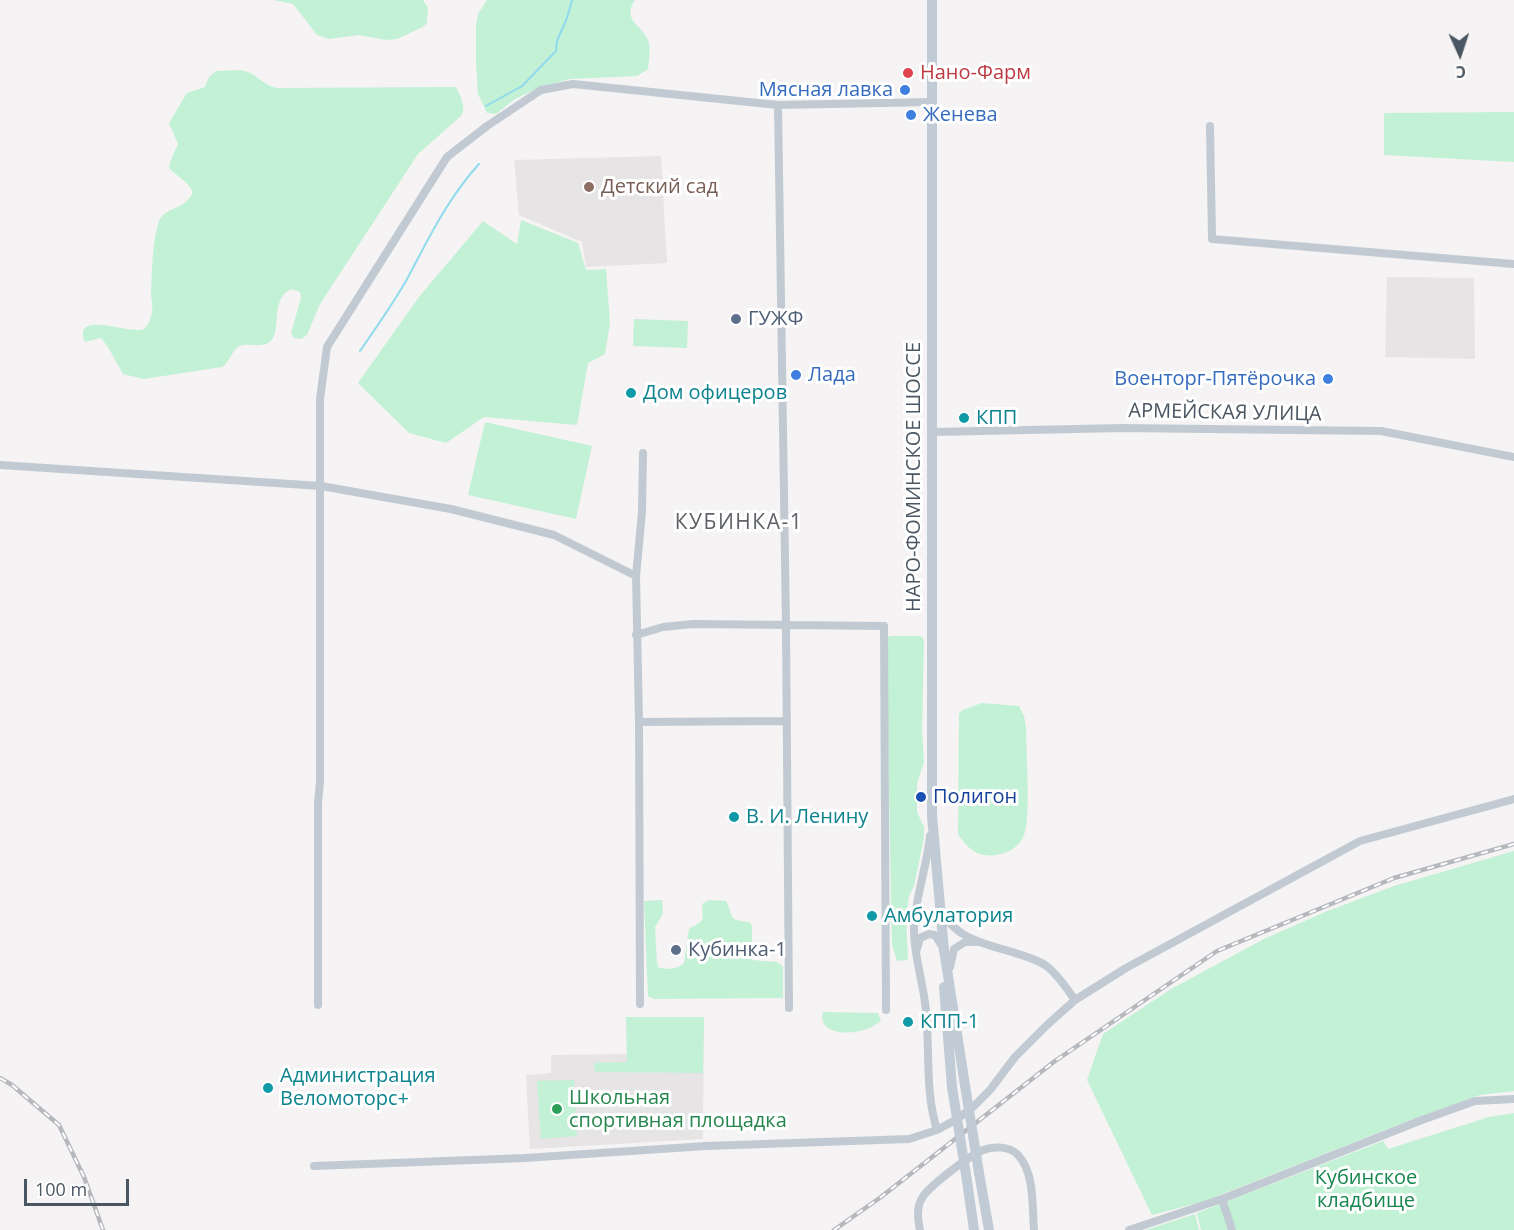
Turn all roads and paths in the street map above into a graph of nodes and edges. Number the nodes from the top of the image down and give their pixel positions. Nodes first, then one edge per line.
1 (932, 0) edge
2 (933, 102) junction
3 (778, 105) junction
4 (1210, 126) dead end
5 (1514, 264) edge
6 (933, 432) junction
7 (643, 453) dead end
8 (1514, 457) edge
9 (0, 465) edge
10 (321, 486) junction
11 (636, 576) junction
12 (786, 625) junction
13 (636, 635) junction
14 (786, 721) junction
15 (639, 722) junction
16 (1514, 799) edge
17 (932, 816) junction
18 (938, 904) junction
19 (983, 943) junction
20 (944, 952) junction
21 (917, 957) junction
22 (950, 984) junction
23 (1075, 1000) junction
24 (640, 1004) dead end
25 (318, 1005) dead end
26 (789, 1008) dead end
27 (886, 1010) dead end
28 (1514, 1099) edge
29 (937, 1130) junction
30 (314, 1166) dead end
31 (1221, 1199) junction
32 (920, 1230) edge
33 (974, 1230) edge
34 (989, 1230) edge
35 (1034, 1230) edge
36 (1129, 1230) edge
37 (1232, 1230) edge

1 - 2 main road, НАРО-ФОМИНСКОЕ ШОССЕ
2 - 3 street
2 - 6 main road, НАРО-ФОМИНСКОЕ ШОССЕ
3 - 10 street
3 - 12 street
4 - 5 street
6 - 8 street, АРМЕЙСКАЯ УЛИЦА
6 - 17 main road, НАРО-ФОМИНСКОЕ ШОССЕ
7 - 11 street
9 - 10 street
10 - 11 street
10 - 25 street
11 - 13 street
12 - 13 street
12 - 14 street
12 - 27 street
13 - 15 street
14 - 15 street
14 - 26 street
15 - 24 street
16 - 23 street
17 - 18 main road, НАРО-ФОМИНСКОЕ ШОССЕ
17 - 21 street
18 - 19 street
18 - 20 main road, НАРО-ФОМИНСКОЕ ШОССЕ
19 - 22 street
19 - 23 street
20 - 21 street
20 - 22 main road, НАРО-ФОМИНСКОЕ ШОССЕ
20 - 33 main road, НАРО-ФОМИНСКОЕ ШОССЕ, bridge
21 - 29 street
22 - 34 main road, НАРО-ФОМИНСКОЕ ШОССЕ, bridge
23 - 29 street
28 - 31 street
29 - 30 street
31 - 36 street
31 - 37 street
32 - 35 street

